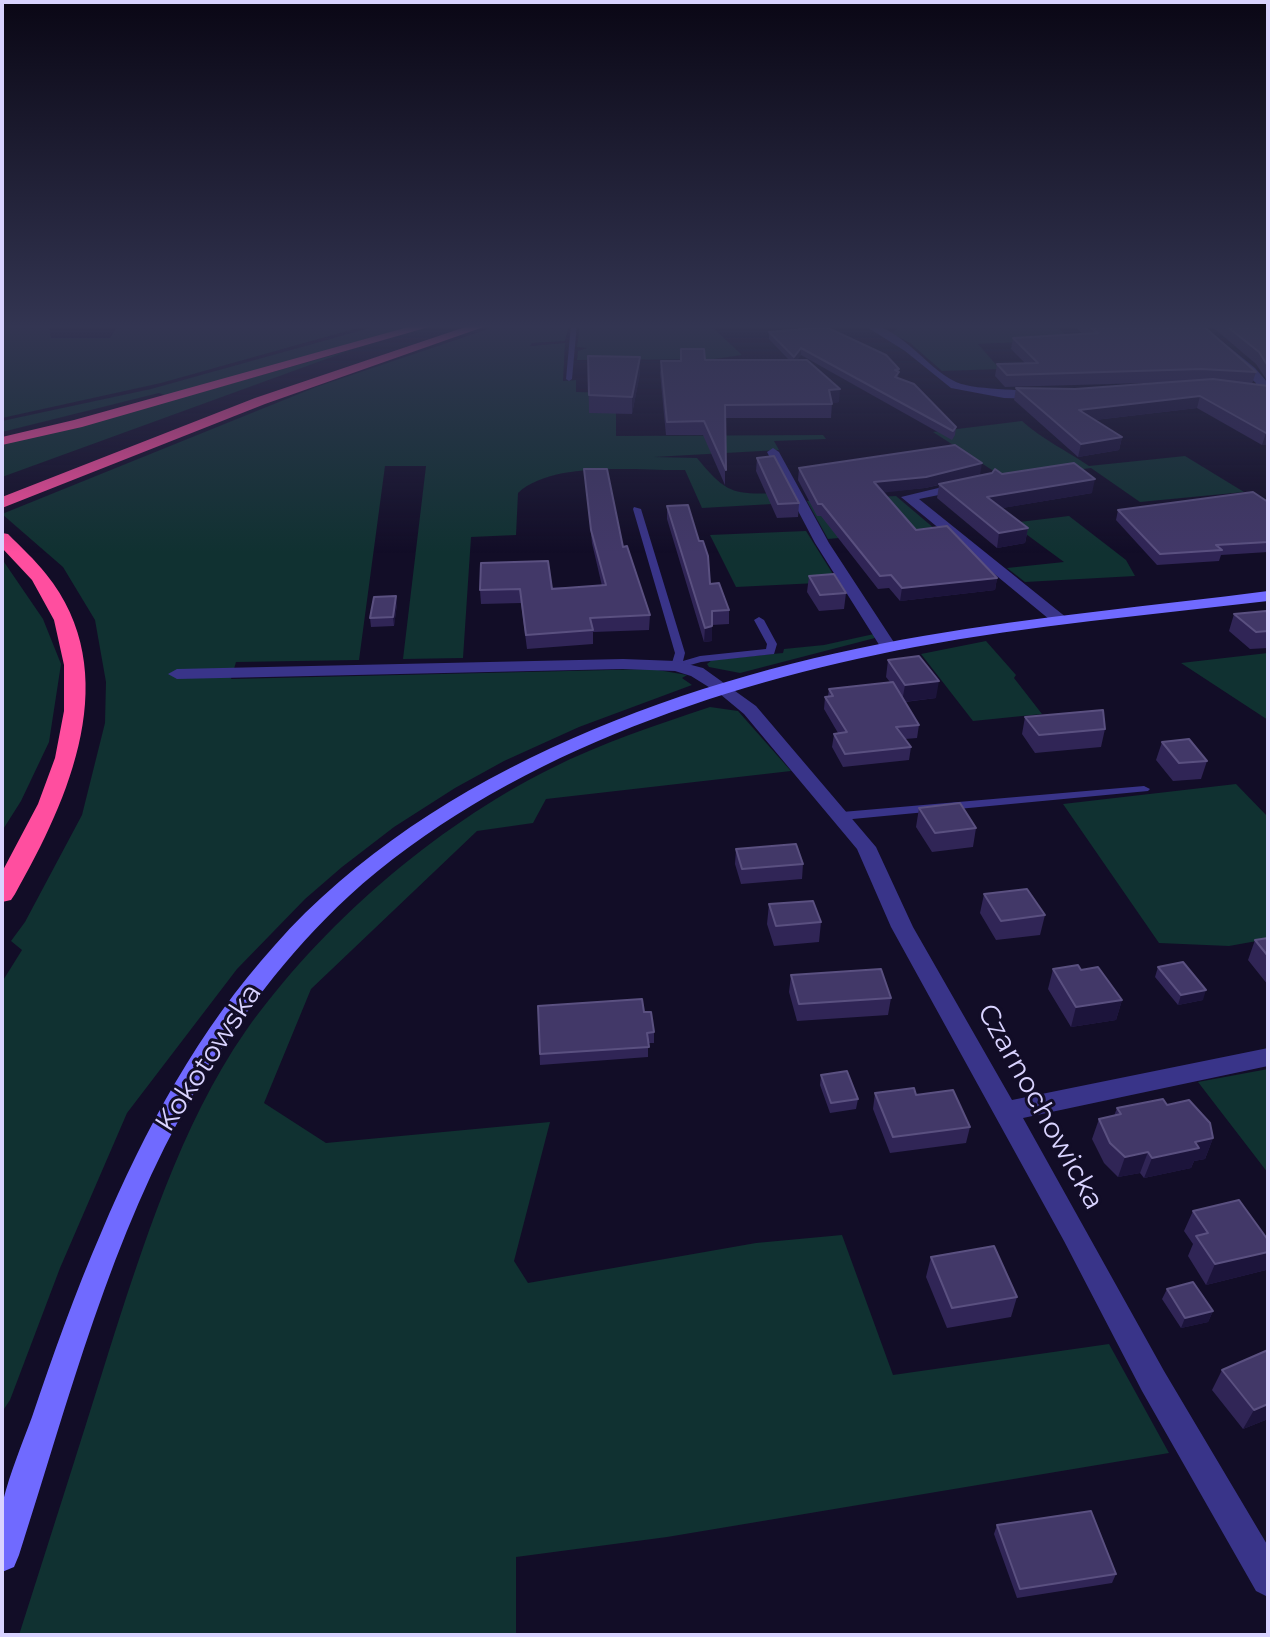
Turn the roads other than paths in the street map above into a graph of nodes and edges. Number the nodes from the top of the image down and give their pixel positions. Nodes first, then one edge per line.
1 (161, 400) edge
2 (229, 400) edge
3 (262, 400) edge
4 (2, 441) edge
5 (773, 452) dead end
6 (984, 481) edge
7 (2, 487) edge
8 (2, 503) edge
9 (637, 509) dead end
10 (9, 544) edge
11 (1268, 596) edge
12 (759, 620) dead end
13 (1061, 621) junction
14 (889, 647) junction
15 (676, 666) junction
16 (177, 674) dead end
17 (719, 692) junction
18 (1144, 789) dead end
19 (842, 816) junction
20 (2, 894) edge
21 (1268, 1057) edge
22 (1006, 1111) junction
23 (2, 1555) edge
24 (1268, 1579) edge

1 - 4 highway
2 - 7 highway
3 - 8 highway
5 - 14 street
6 - 13 street
9 - 15 lane
10 - 20 highway
11 - 13 street, Kokotowska
12 - 15 lane
13 - 14 street, Kokotowska
14 - 17 street, Kokotowska
15 - 16 street
15 - 17 street, Czarnochowicka
17 - 19 street, Czarnochowicka
17 - 23 street, Kokotowska
18 - 19 lane
19 - 22 street, Czarnochowicka
21 - 22 street
22 - 24 street, Czarnochowicka

